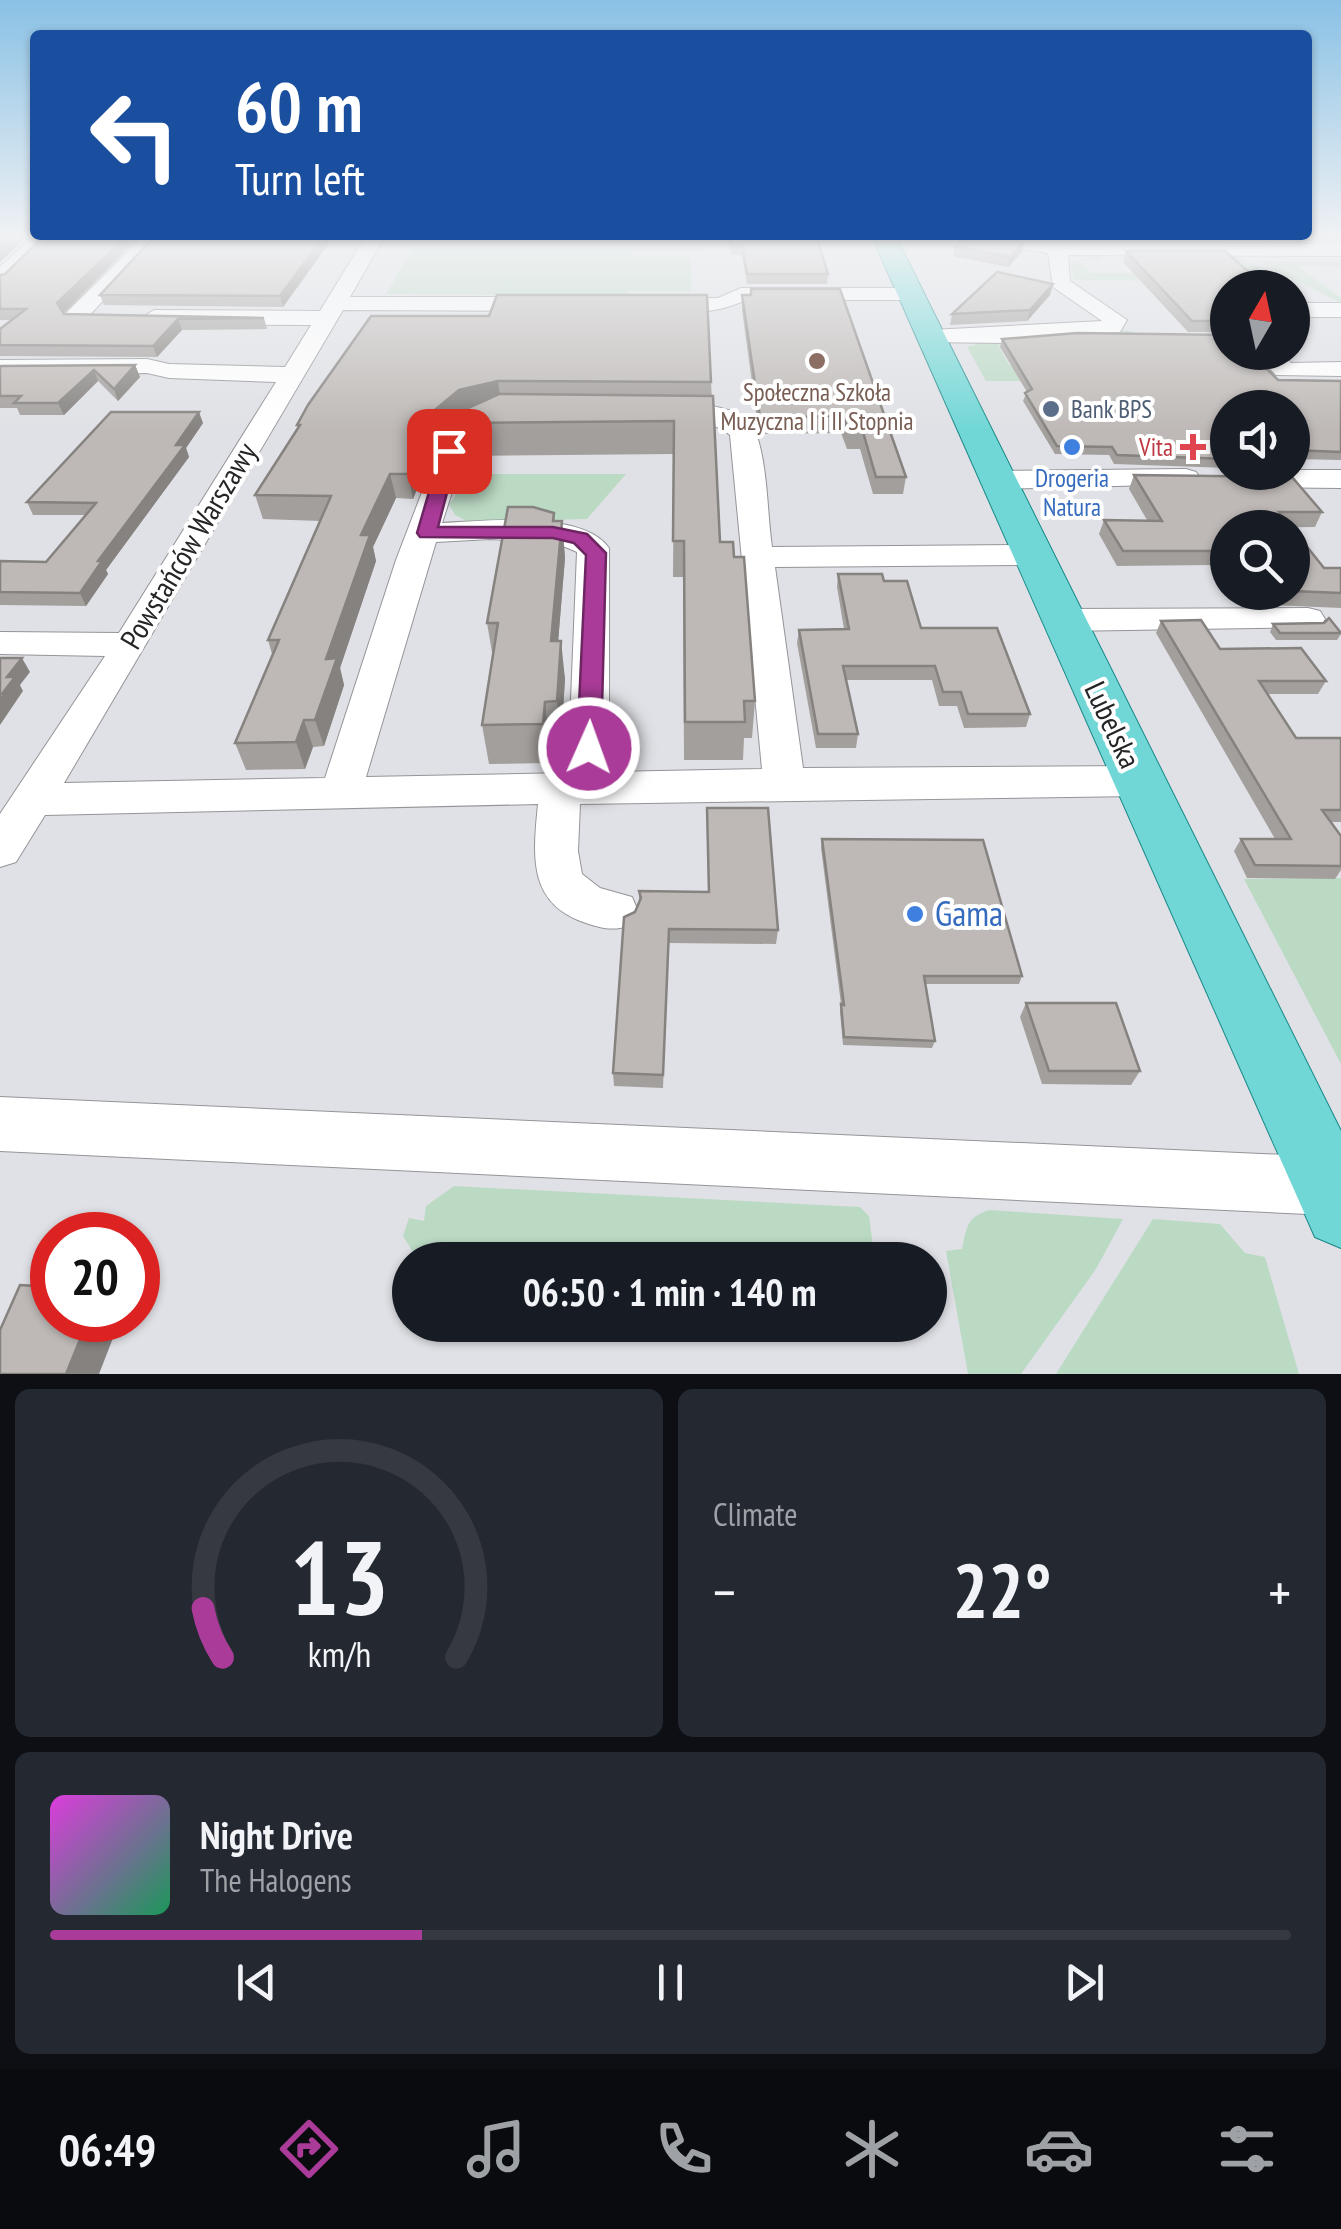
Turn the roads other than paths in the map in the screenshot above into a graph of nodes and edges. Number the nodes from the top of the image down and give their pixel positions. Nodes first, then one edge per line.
1 (89, 303) edge
2 (333, 303) edge
3 (724, 303) edge
4 (819, 303) edge
5 (915, 303) edge
6 (1091, 303) edge
7 (558, 304) edge
8 (633, 304) edge
9 (329, 310) junction
10 (1310, 310) edge
11 (1341, 310) edge
12 (921, 315) junction
13 (0, 367) edge
14 (1341, 369) edge
15 (1310, 370) edge
16 (290, 375) junction
17 (1292, 382) edge
18 (1341, 383) edge
19 (642, 414) edge
20 (548, 415) edge
21 (1341, 479) edge
22 (998, 480) junction
23 (427, 533) junction
24 (1033, 555) junction
25 (760, 557) junction
26 (1308, 619) edge
27 (1063, 620) junction
28 (0, 643) edge
29 (130, 645) junction
30 (1138, 781) junction
31 (784, 784) junction
32 (574, 788) junction
33 (341, 792) junction
34 (31, 799) junction
35 (0, 850) edge
36 (616, 912) dead end
37 (0, 1124) edge
38 (1335, 1198) edge

1 - 9 street
2 - 9 street, Powstańców Warszawy
3 - 8 street
4 - 12 street
5 - 12 main road, Lubelska
6 - 12 street
7 - 9 street
9 - 16 street, Powstańców Warszawy
10 - 11 street
12 - 22 main road, Lubelska
13 - 16 street
14 - 15 street
16 - 29 street, Powstańców Warszawy
17 - 18 street
19 - 25 street
20 - 23 street
21 - 22 street
22 - 24 main road, Lubelska
23 - 32 street
23 - 33 street
24 - 25 street
24 - 27 main road, Lubelska
25 - 31 street
26 - 27 street
27 - 30 main road, Lubelska
28 - 29 street
29 - 34 street, Powstańców Warszawy
30 - 31 street
30 - 38 main road, Lubelska
31 - 32 street
32 - 33 street
32 - 36 street
33 - 34 street
34 - 35 street, Powstańców Warszawy
37 - 38 street

